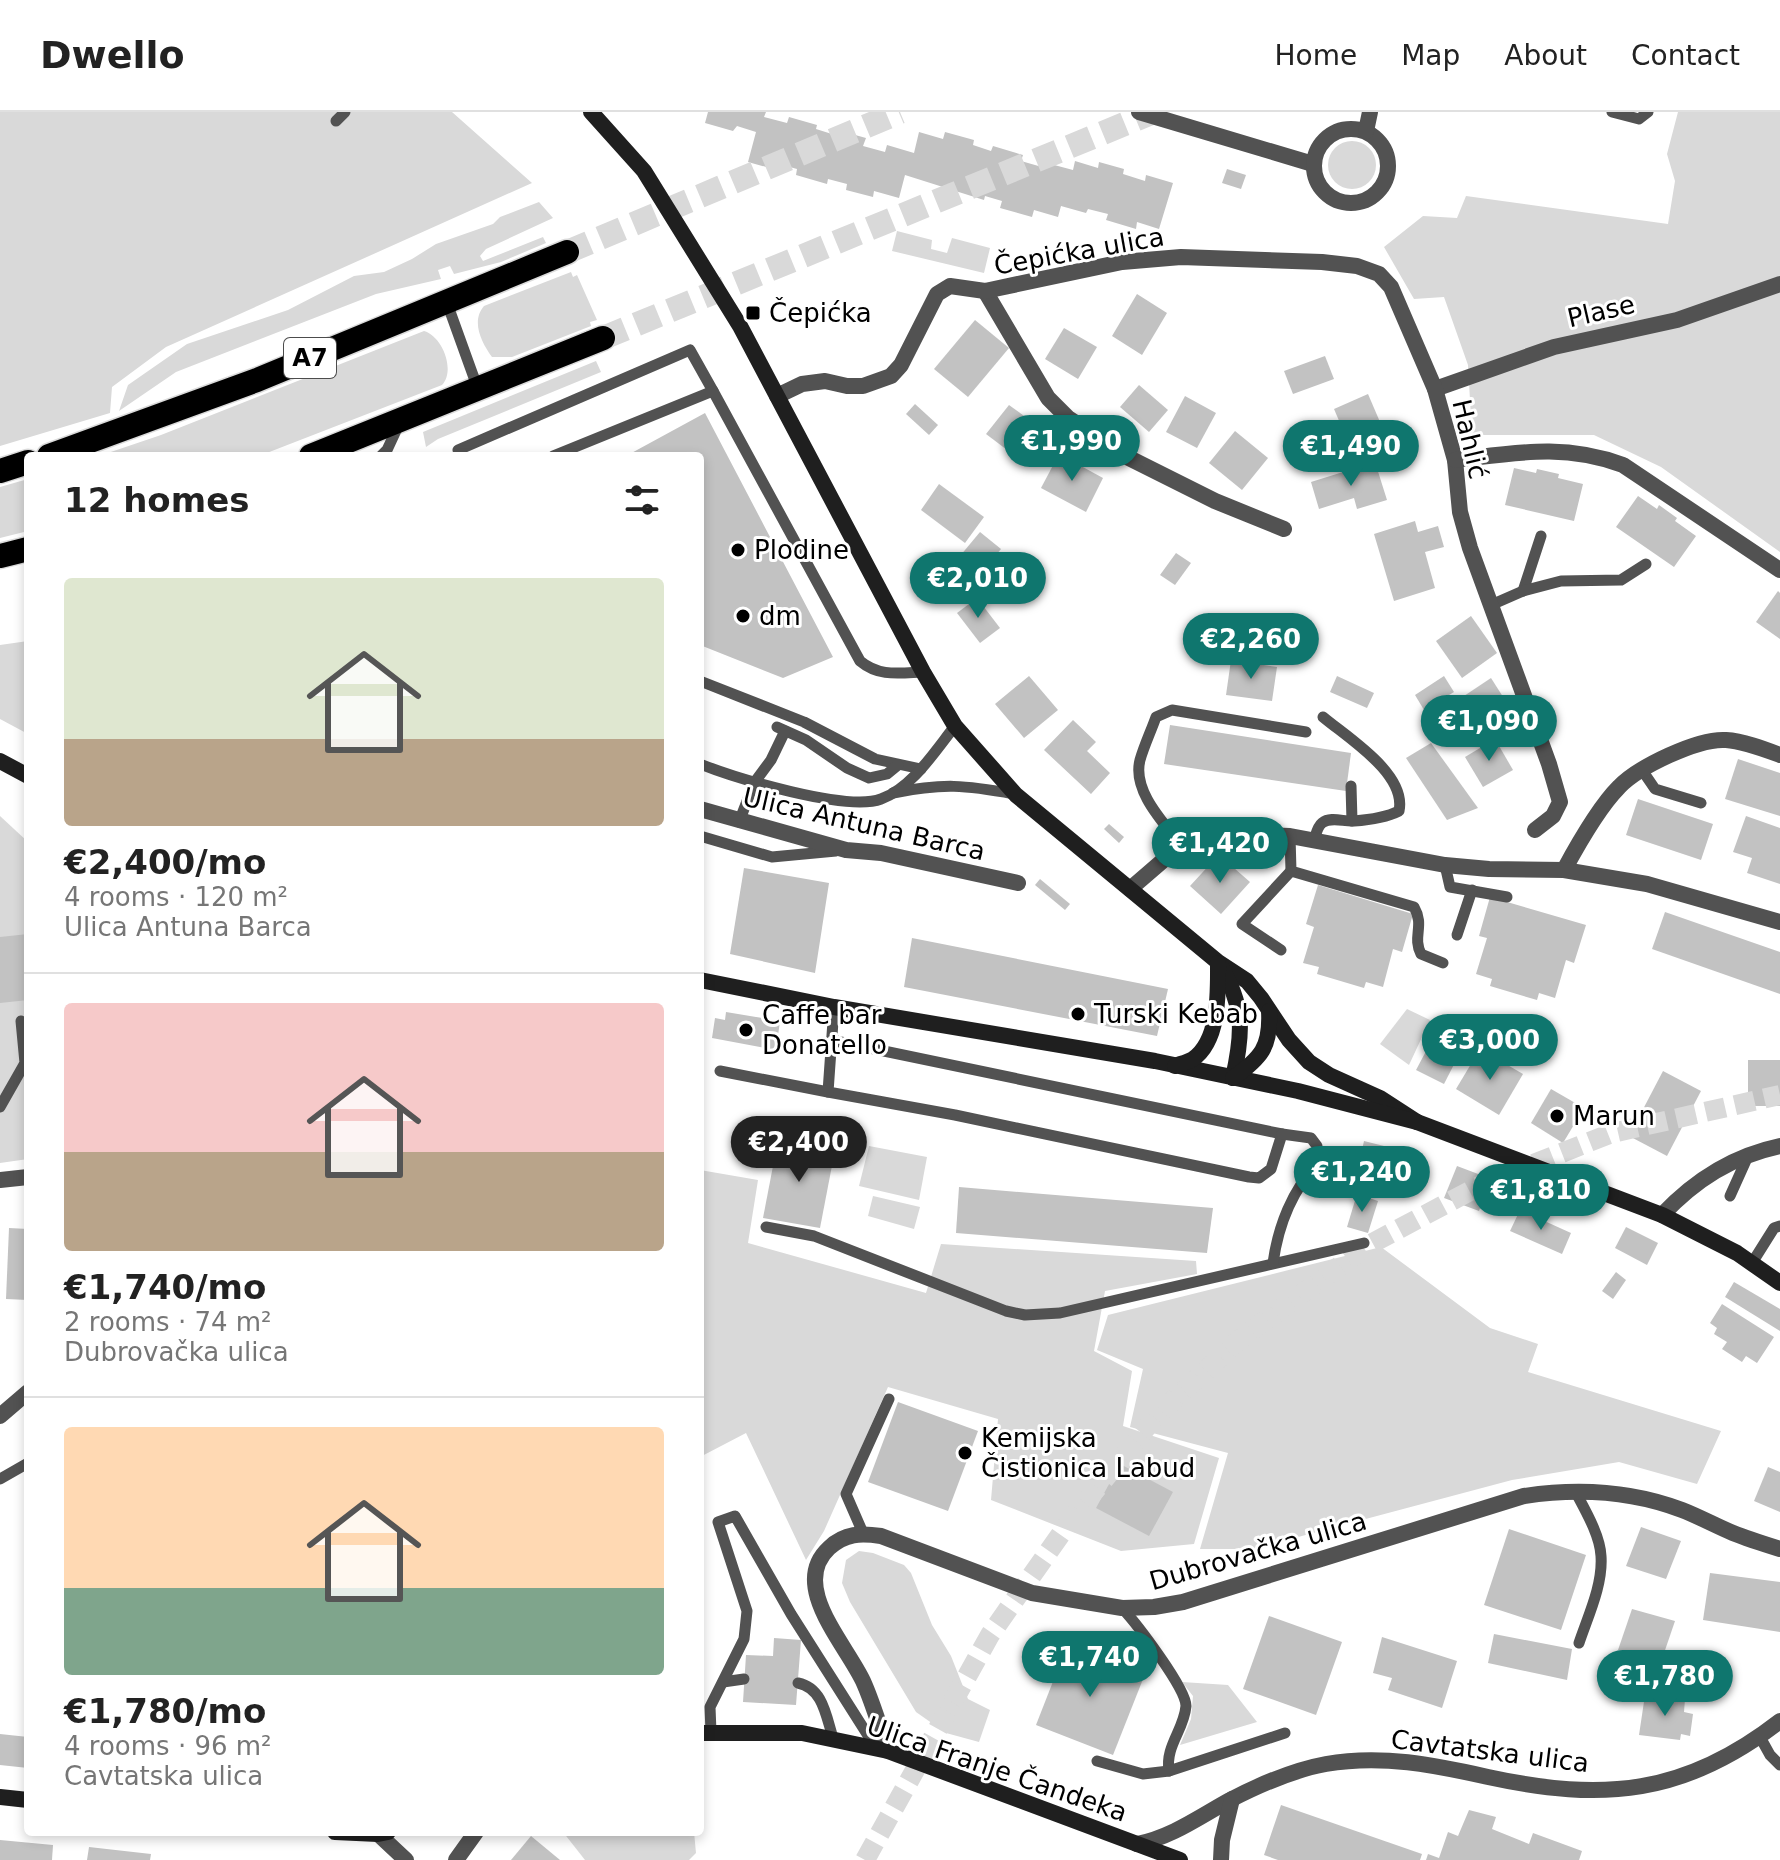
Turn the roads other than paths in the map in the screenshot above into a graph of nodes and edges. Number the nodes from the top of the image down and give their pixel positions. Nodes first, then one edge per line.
1 (591, 112) edge
2 (1139, 112) edge
3 (1370, 112) edge
4 (1612, 112) edge
5 (1648, 112) edge
6 (1366, 131) junction
7 (1313, 164) junction
8 (567, 252) tunnel mouth
9 (1780, 284) edge
10 (1391, 287) joint
11 (985, 291) junction
12 (447, 303) junction
13 (603, 338) tunnel mouth
14 (478, 389) junction
15 (1435, 389) junction
16 (713, 391) junction
17 (777, 396) junction
18 (400, 421) junction
19 (60, 452) edge
20 (321, 452) edge
21 (385, 452) edge
22 (460, 452) edge
23 (563, 452) edge
24 (1455, 460) junction
25 (24, 463) edge
26 (0, 471) edge
27 (1284, 529) dead end
28 (1541, 536) dead end
29 (24, 550) edge
30 (0, 556) edge
31 (1646, 564) dead end
32 (1780, 570) edge
33 (1523, 591) junction
34 (1491, 605) junction
35 (923, 672) junction
36 (704, 683) edge
37 (1323, 717) dead end
38 (955, 726) junction
39 (1306, 732) dead end
40 (1780, 755) edge
41 (0, 761) edge
42 (704, 765) edge
43 (898, 765) junction
44 (921, 769) junction
45 (1642, 770) junction
46 (24, 774) edge
47 (754, 783) junction
48 (1351, 786) dead end
49 (893, 793) junction
50 (1016, 795) junction
51 (1701, 803) dead end
52 (704, 810) edge
53 (1352, 821) junction
54 (739, 822) junction
55 (1535, 830) dead end
56 (1290, 836) junction
57 (704, 837) edge
58 (1314, 840) junction
59 (1181, 845) junction
60 (846, 850) junction
61 (1445, 865) junction
62 (1564, 870) junction
63 (1291, 871) junction
64 (1018, 883) dead end
65 (1130, 889) junction
66 (1472, 890) junction
67 (1507, 897) dead end
68 (1780, 922) edge
69 (1457, 935) dead end
70 (1281, 950) dead end
71 (1218, 962) junction
72 (1443, 963) dead end
73 (704, 981) edge
74 (834, 1007) junction
75 (1269, 1010) junction
76 (21, 1021) dead end
77 (831, 1040) junction
78 (24, 1052) edge
79 (24, 1065) edge
80 (1175, 1066) junction
81 (720, 1071) dead end
82 (1233, 1078) junction
83 (828, 1092) junction
84 (0, 1107) edge
85 (1417, 1122) junction
86 (1282, 1134) junction
87 (1780, 1146) edge
88 (1748, 1156) junction
89 (24, 1177) edge
90 (0, 1180) edge
91 (1730, 1196) dead end
92 (1662, 1215) junction
93 (1780, 1226) edge
94 (766, 1227) dead end
95 (1364, 1243) dead end
96 (1273, 1263) junction
97 (1752, 1263) junction
98 (1780, 1283) edge
99 (24, 1395) edge
100 (889, 1399) dead end
101 (3, 1411) edge
102 (24, 1465) edge
103 (0, 1479) edge
104 (1575, 1491) junction
105 (863, 1533) junction
106 (1780, 1549) edge
107 (1122, 1608) junction
108 (1579, 1643) dead end
109 (744, 1679) dead end
110 (723, 1682) junction
111 (798, 1683) dead end
112 (1780, 1721) edge
113 (705, 1733) edge
114 (1285, 1733) dead end
115 (1760, 1737) junction
116 (833, 1738) junction
117 (882, 1750) junction
118 (1097, 1761) dead end
119 (1780, 1765) edge
120 (1169, 1771) junction
121 (0, 1797) edge
122 (1232, 1799) junction
123 (24, 1800) edge
124 (384, 1836) edge
125 (473, 1836) edge
126 (1137, 1844) junction
127 (406, 1860) edge
128 (456, 1860) edge
129 (1180, 1860) edge
130 (1221, 1860) edge

1 - 17 main road
2 - 7 street
3 - 6 street
4 - 5 lane
6 - 7 street
6 - 7 street
8 - 12 highway, A7
9 - 15 street, Plase
10 - 11 street, Čepićka ulica
10 - 15 street, Hahlić
11 - 17 street, Čepićka ulica
11 - 27 street
12 - 14 lane
12 - 19 highway, A7
13 - 14 highway
14 - 18 highway
15 - 24 street, Hahlić
16 - 22 lane
16 - 23 lane
16 - 35 lane
17 - 35 main road
18 - 20 highway
18 - 21 lane
24 - 32 street
24 - 34 street, Hahlić
25 - 26 highway
28 - 33 lane
29 - 30 highway
31 - 33 lane
33 - 34 lane
34 - 55 street, Hahlić
35 - 38 main road
36 - 43 lane
37 - 53 lane
38 - 44 lane
38 - 50 main road
39 - 59 lane
40 - 45 street
41 - 46 main road
42 - 47 lane
43 - 44 lane
43 - 47 lane
44 - 49 lane
45 - 51 lane
45 - 62 street
47 - 49 lane
47 - 54 lane
48 - 53 lane
49 - 50 lane
50 - 65 main road
52 - 54 street, Ulica Antuna Barca
53 - 58 lane
54 - 60 street, Ulica Antuna Barca
56 - 58 street
56 - 59 street
56 - 63 lane
57 - 60 lane
58 - 61 street
59 - 65 street
60 - 64 street, Ulica Antuna Barca
61 - 62 street
61 - 66 lane
62 - 68 street
63 - 70 lane
63 - 72 lane
65 - 71 main road
66 - 67 lane
66 - 69 lane
71 - 75 main road
71 - 80 main road
71 - 82 main road
73 - 74 main road
74 - 77 lane
74 - 80 main road
75 - 82 main road
75 - 85 main road
76 - 78 lane
77 - 83 lane
77 - 86 lane
79 - 84 lane
80 - 82 main road
81 - 83 lane
82 - 85 main road
83 - 86 lane
85 - 92 main road
86 - 96 lane
87 - 88 street
88 - 91 lane
88 - 92 street
89 - 90 street
92 - 97 main road
93 - 97 lane
94 - 96 lane
95 - 96 lane
97 - 98 main road
99 - 101 street
100 - 105 lane
102 - 103 lane
104 - 106 street, Dubrovačka ulica
104 - 107 street, Dubrovačka ulica
104 - 108 lane
105 - 107 street, Dubrovačka ulica
105 - 117 street
107 - 120 lane
109 - 110 lane
110 - 113 lane
110 - 117 lane
111 - 116 lane
112 - 115 street, Cavtatska ulica
113 - 116 main road, Ulica Franje Čandeka
114 - 120 lane
115 - 119 lane
115 - 122 street, Cavtatska ulica
116 - 117 main road, Ulica Franje Čandeka
117 - 126 main road, Ulica Franje Čandeka
118 - 120 lane
121 - 123 main road
122 - 126 street, Cavtatska ulica
122 - 130 street
124 - 127 street
125 - 128 street
126 - 129 main road, Ulica Franje Čandeka

